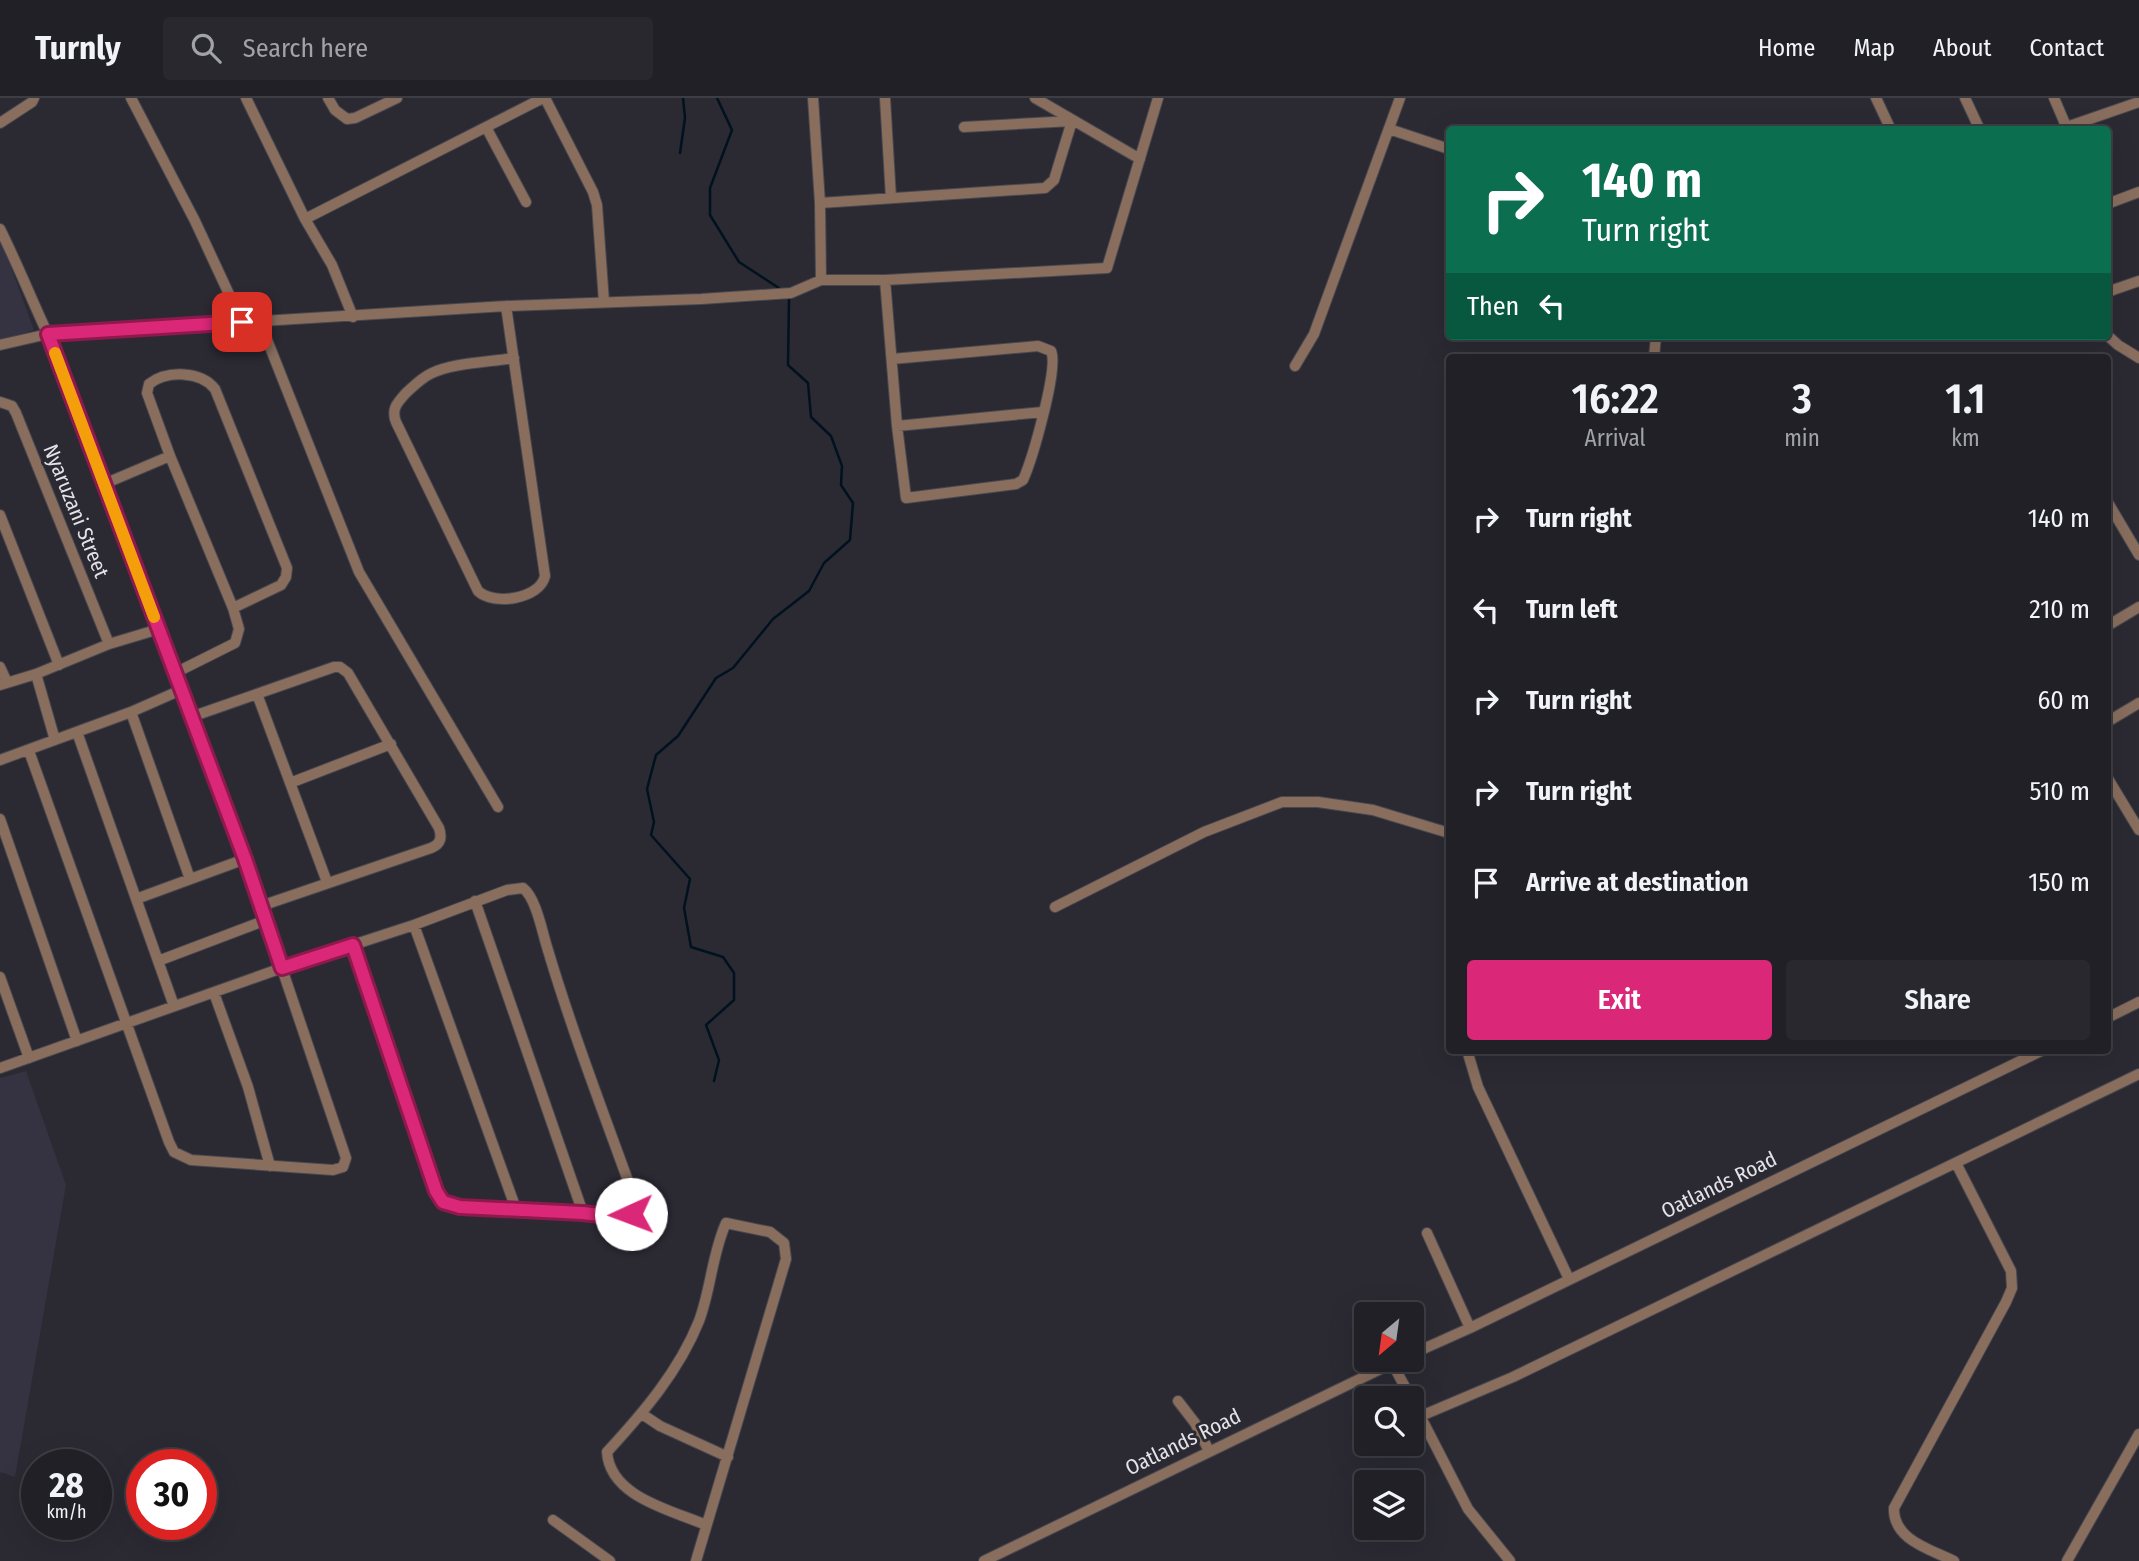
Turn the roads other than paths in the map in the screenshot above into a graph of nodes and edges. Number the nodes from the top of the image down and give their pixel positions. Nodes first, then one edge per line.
1 (34, 98) edge
2 (131, 98) edge
3 (246, 98) edge
4 (328, 98) edge
5 (397, 98) edge
6 (544, 98) edge
7 (813, 98) edge
8 (885, 98) edge
9 (1034, 98) edge
10 (1157, 98) edge
11 (1400, 98) edge
12 (1875, 98) edge
13 (1965, 98) edge
14 (2054, 98) edge
15 (2139, 102) edge
16 (1072, 121) junction
17 (0, 123) edge
18 (1889, 126) edge
19 (1978, 126) edge
20 (2061, 126) edge
21 (2068, 126) edge
22 (486, 127) junction
23 (964, 127) dead end
24 (1389, 129) junction
25 (1446, 148) edge
26 (1140, 159) junction
27 (2139, 192) edge
28 (891, 198) junction
29 (526, 202) dead end
30 (2111, 202) edge
31 (820, 204) junction
32 (305, 219) junction
33 (0, 229) edge
34 (821, 279) junction
35 (886, 279) junction
36 (2139, 281) edge
37 (2111, 291) edge
38 (604, 302) junction
39 (506, 306) junction
40 (353, 317) junction
41 (242, 322) junction
42 (261, 322) junction
43 (48, 334) junction
44 (2111, 339) edge
45 (0, 345) edge
46 (514, 358) junction
47 (2139, 358) edge
48 (892, 359) junction
49 (1295, 366) dead end
50 (0, 402) edge
51 (1043, 412) junction
52 (897, 426) junction
53 (170, 456) junction
54 (104, 484) junction
55 (2111, 508) edge
56 (0, 515) edge
57 (2139, 555) edge
58 (2139, 607) edge
59 (233, 608) junction
60 (2111, 624) edge
61 (159, 629) junction
62 (109, 644) junction
63 (59, 665) junction
64 (0, 667) edge
65 (175, 673) junction
66 (36, 674) junction
67 (4, 684) edge
68 (181, 690) junction
69 (257, 694) junction
70 (2139, 703) edge
71 (131, 712) junction
72 (191, 716) junction
73 (2111, 720) edge
74 (77, 732) junction
75 (55, 740) junction
76 (391, 744) junction
77 (29, 751) junction
78 (0, 760) edge
79 (290, 783) junction
80 (2111, 784) edge
81 (498, 807) dead end
82 (0, 819) edge
83 (2139, 830) edge
84 (1446, 832) edge
85 (245, 859) junction
86 (190, 879) junction
87 (327, 882) junction
88 (136, 899) junction
89 (475, 901) junction
90 (261, 906) junction
91 (1055, 907) dead end
92 (266, 920) junction
93 (414, 925) junction
94 (353, 945) junction
95 (158, 961) junction
96 (282, 968) junction
97 (0, 977) edge
98 (214, 993) junction
99 (2139, 1002) edge
100 (174, 1006) junction
101 (2111, 1016) edge
102 (125, 1025) junction
103 (77, 1041) junction
104 (1468, 1054) edge
105 (2035, 1054) edge
106 (29, 1058) junction
107 (0, 1069) edge
108 (2139, 1074) edge
109 (1956, 1163) junction
110 (270, 1166) junction
111 (516, 1209) junction
112 (583, 1213) junction
113 (1427, 1233) dead end
114 (1569, 1279) junction
115 (1470, 1328) junction
116 (1424, 1349) edge
117 (1375, 1372) edge
118 (1178, 1401) dead end
119 (642, 1414) junction
120 (1424, 1415) edge
121 (1424, 1422) edge
122 (2139, 1433) edge
123 (1209, 1451) junction
124 (728, 1457) junction
125 (553, 1520) dead end
126 (706, 1525) junction
127 (610, 1561) edge
128 (696, 1561) edge
129 (985, 1561) edge
130 (1510, 1561) edge
131 (1954, 1561) edge
132 (2067, 1561) edge

1 - 17 street
2 - 41 street
3 - 32 street
4 - 5 street
6 - 22 street
6 - 38 street
7 - 31 street
8 - 28 street
9 - 16 street
10 - 26 street
11 - 24 street
12 - 18 street
13 - 19 street
14 - 20 street
15 - 21 street
16 - 23 street
16 - 26 street
16 - 28 street
22 - 29 street
22 - 32 street
24 - 25 street
24 - 49 street
26 - 35 street
27 - 30 street
28 - 31 street
31 - 34 street
32 - 40 street
33 - 43 street
34 - 35 street
34 - 38 street
35 - 48 street
36 - 37 street
38 - 39 street
39 - 40 street
39 - 46 street
40 - 42 street
41 - 42 street
41 - 43 street
42 - 81 street
43 - 45 street
43 - 54 street
44 - 47 street
46 - 46 street
48 - 51 street
48 - 52 street
50 - 62 street, Nyaruzani Street
51 - 52 street
51 - 52 street
53 - 54 street
53 - 59 street
53 - 59 street
54 - 61 street
55 - 57 street
56 - 63 street
58 - 60 street
59 - 65 street
61 - 62 street
61 - 65 street
62 - 63 street
63 - 66 street
64 - 67 street
65 - 68 street
66 - 67 street
66 - 75 street
68 - 71 street
68 - 72 street
69 - 72 street
69 - 76 street
69 - 79 street
70 - 73 street
71 - 74 street
71 - 86 street
72 - 85 street
74 - 75 street
74 - 88 street
75 - 77 street
76 - 79 street
76 - 87 street
77 - 78 street
77 - 102 street
79 - 87 street
80 - 83 street
82 - 103 street
84 - 91 street
85 - 86 street
85 - 90 street
86 - 88 street
87 - 90 street
88 - 95 street
89 - 93 street
89 - 112 street
89 - 112 street
90 - 92 street
92 - 95 street
92 - 96 street
93 - 94 street
93 - 111 street
94 - 96 street
94 - 111 street
95 - 100 street
96 - 98 street
96 - 110 street
97 - 106 street
98 - 100 street
98 - 110 street
99 - 101 street
100 - 102 street
102 - 103 street
102 - 110 street
103 - 106 street
104 - 114 street
105 - 114 street, Oatlands Road
106 - 107 street
108 - 109 street
109 - 120 street
109 - 131 street
111 - 112 street
113 - 115 street
114 - 115 street, Oatlands Road
115 - 116 street, Oatlands Road
117 - 123 street, Oatlands Road
118 - 123 street
119 - 124 street
119 - 124 street
119 - 126 street
121 - 130 street
122 - 132 street
123 - 129 street, Oatlands Road
124 - 126 street
125 - 127 street
126 - 128 street

